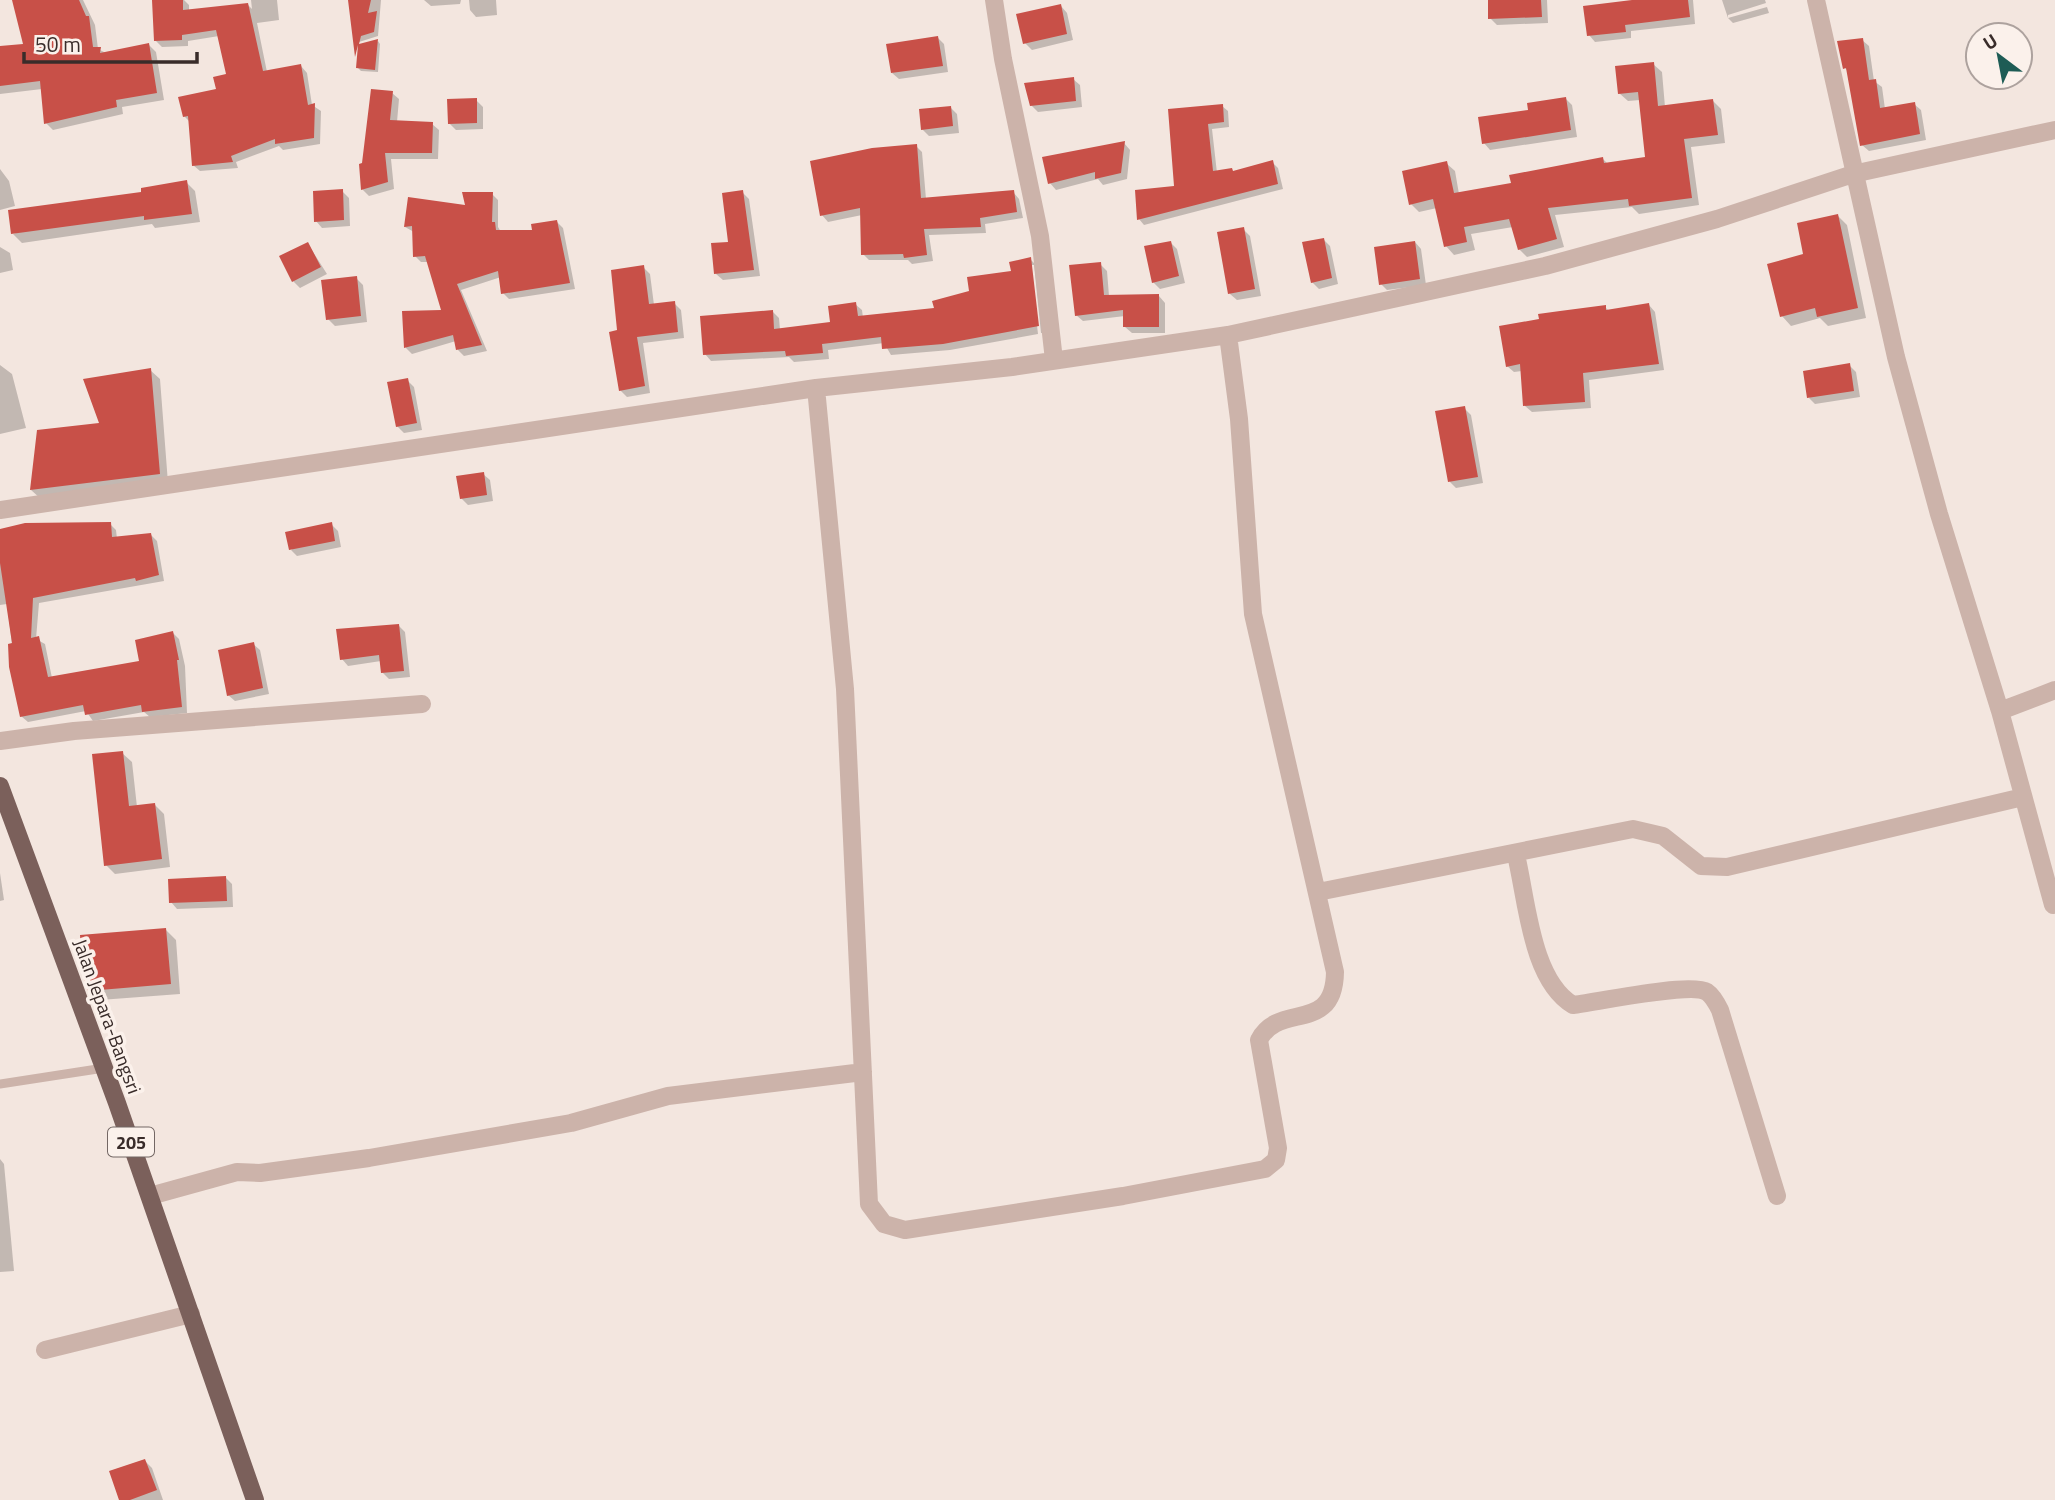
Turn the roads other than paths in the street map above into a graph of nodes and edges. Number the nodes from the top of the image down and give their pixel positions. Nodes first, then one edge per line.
1 (994, 0) edge
2 (1816, 0) edge
3 (2055, 130) edge
4 (1853, 174) junction
5 (1227, 335) junction
6 (1054, 360) junction
7 (816, 388) junction
8 (0, 510) edge
9 (2055, 690) edge
10 (422, 704) dead end
11 (2000, 711) junction
12 (0, 741) edge
13 (0, 786) edge
14 (2023, 797) junction
15 (1516, 855) junction
16 (1318, 891) junction
17 (2053, 905) dead end
18 (104, 1068) junction
19 (863, 1072) junction
20 (0, 1084) edge
21 (150, 1196) junction
22 (1777, 1196) dead end
23 (191, 1314) junction
24 (45, 1350) dead end
25 (255, 1500) edge

1 - 6 street
2 - 4 street
3 - 4 street
4 - 5 street
4 - 11 street
5 - 6 street
5 - 16 street
6 - 7 street
7 - 8 street
7 - 19 street
9 - 11 street
10 - 12 street
11 - 14 street
13 - 18 main road, Jalan Jepara-Bangsri / 205
14 - 15 street
14 - 17 street
15 - 16 street
15 - 22 street
16 - 19 street
18 - 20 lane
18 - 21 main road, Jalan Jepara-Bangsri / 205
19 - 21 street
21 - 23 main road, Jalan Jepara-Bangsri / 205
23 - 24 street
23 - 25 main road, Jalan Jepara-Bangsri / 205

